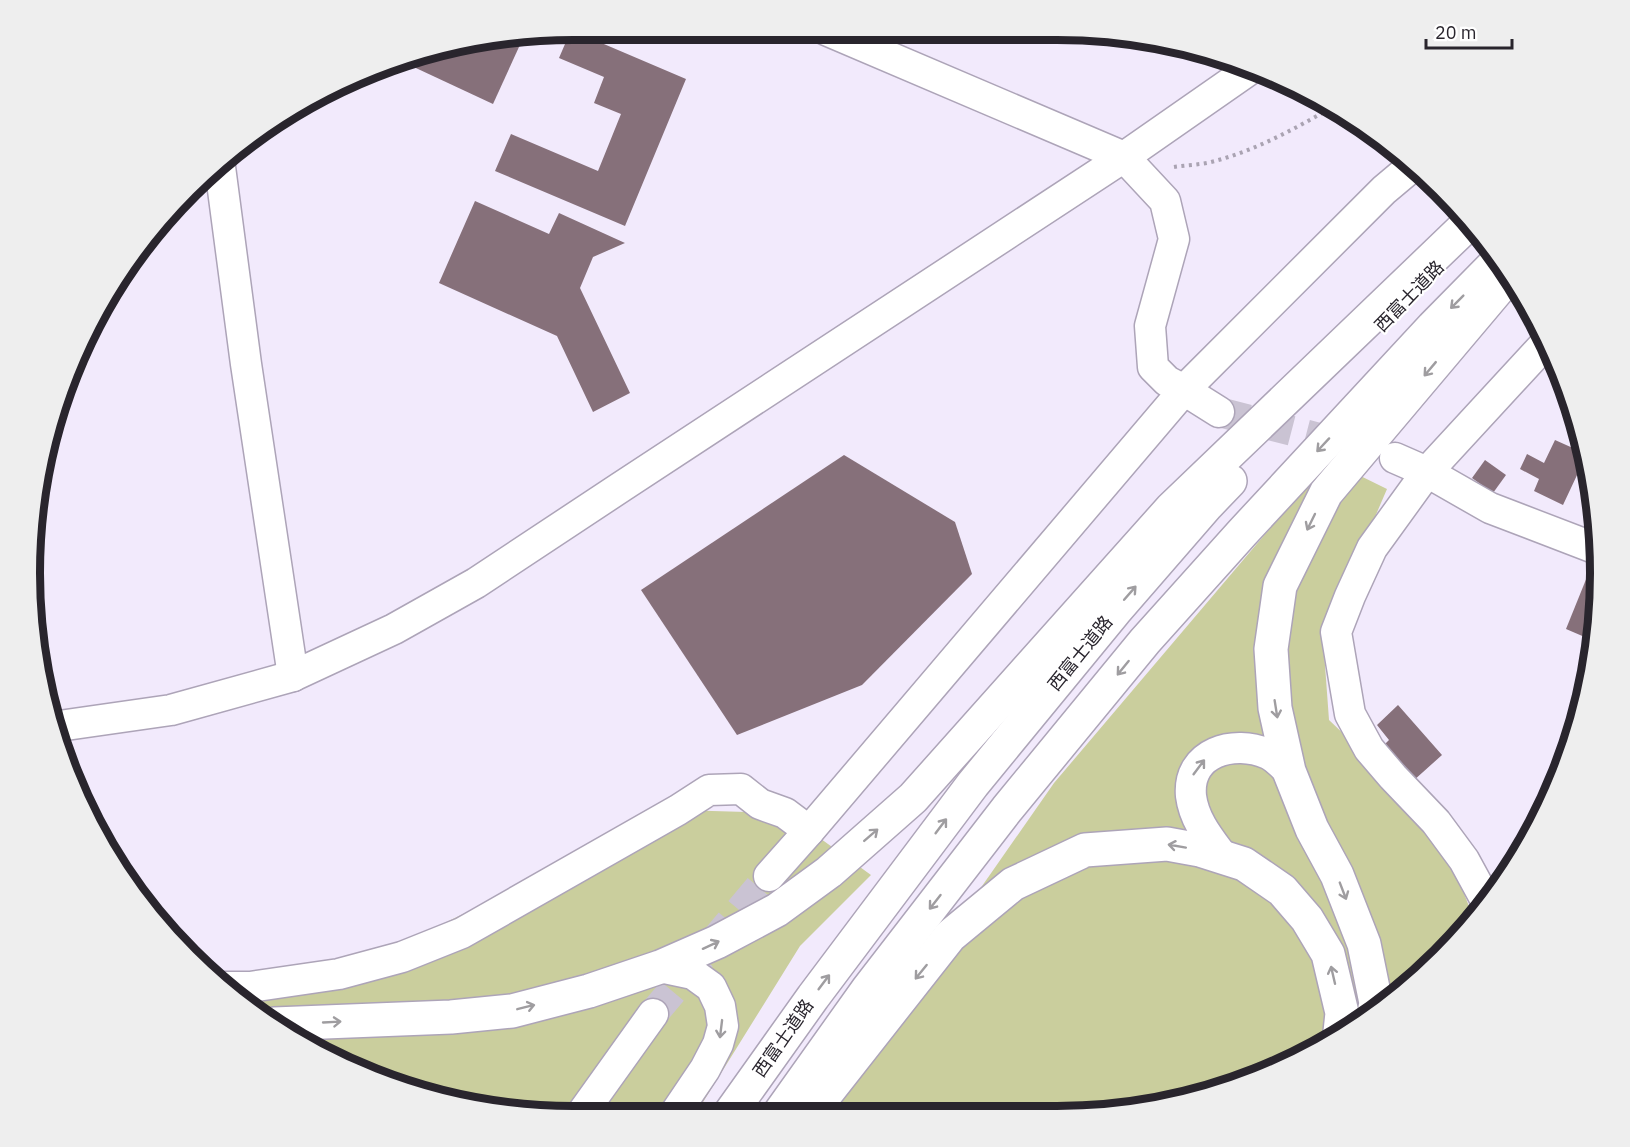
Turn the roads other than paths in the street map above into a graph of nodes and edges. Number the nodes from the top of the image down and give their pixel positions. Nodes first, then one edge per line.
1 (849, 40) edge
2 (1243, 74) edge
3 (1124, 157) junction
4 (1406, 171) edge
5 (221, 174) edge
6 (1463, 229) edge
7 (1468, 235) edge
8 (1492, 267) edge
9 (1503, 283) edge
10 (1540, 349) edge
11 (1184, 390) junction
12 (1219, 412) tunnel mouth
13 (1395, 458) dead end
14 (1427, 472) junction
15 (1588, 546) edge
16 (293, 675) junction
17 (63, 725) edge
18 (1289, 771) junction
19 (809, 831) junction
20 (1222, 857) junction
21 (769, 876) tunnel mouth
22 (1482, 894) edge
23 (660, 967) junction
24 (237, 986) edge
25 (1375, 1000) edge
26 (653, 1014) tunnel mouth
27 (288, 1023) edge
28 (1341, 1024) edge
29 (587, 1106) edge
30 (680, 1106) edge
31 (735, 1106) edge
32 (785, 1106) edge
33 (816, 1106) edge

1 - 3 street
2 - 3 street
3 - 11 street
3 - 16 street
4 - 11 street
5 - 16 street
23 -> 6 highway
31 -> 7 highway, 西富士道路
8 -> 32 highway
9 -> 18 highway
10 - 14 street
11 - 12 street
11 - 19 street
13 - 14 street
14 - 15 street
14 - 22 street
16 - 17 street
20 -> 18 street
18 -> 25 highway
19 - 21 street
19 - 24 street
28 -> 20 highway
20 -> 33 highway
27 -> 23 highway
23 -> 30 street
26 - 29 street

